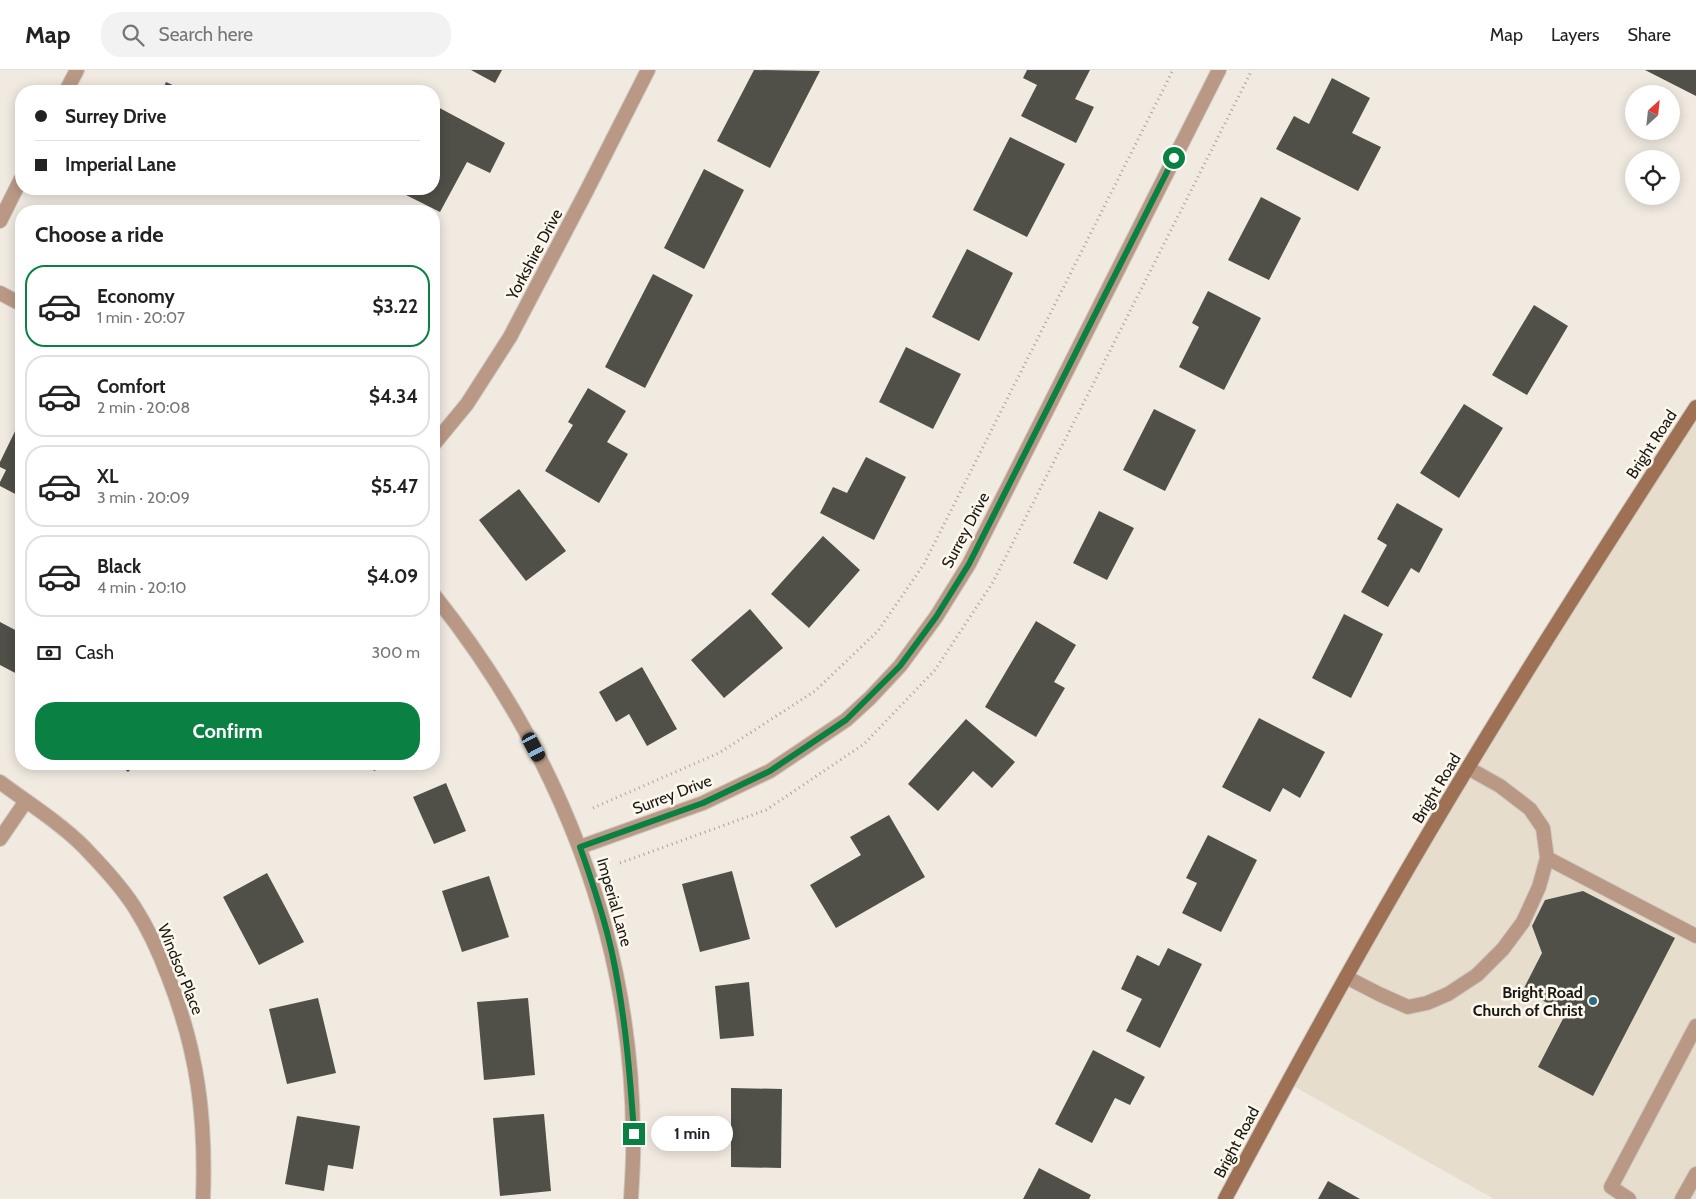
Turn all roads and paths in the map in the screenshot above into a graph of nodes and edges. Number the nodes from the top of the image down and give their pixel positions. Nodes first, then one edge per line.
1 (77, 70) edge
2 (648, 70) edge
3 (1172, 70) edge
4 (1218, 70) edge
5 (69, 85) edge
6 (15, 191) edge
7 (0, 221) edge
8 (0, 293) edge
9 (15, 301) edge
10 (1696, 407) edge
11 (440, 436) edge
12 (440, 602) edge
13 (1468, 768) junction
14 (0, 782) edge
15 (26, 801) junction
16 (592, 808) dead end
17 (0, 839) edge
18 (580, 847) junction
19 (1547, 858) junction
20 (1696, 936) edge
21 (1346, 977) junction
22 (1696, 1026) edge
23 (1696, 1174) edge
24 (203, 1199) edge
25 (632, 1199) edge
26 (1225, 1199) edge
27 (1629, 1199) edge
28 (1682, 1199) edge

1 - 5 street
2 - 11 street, Yorkshire Drive
3 - 16 path
4 - 18 street, Surrey Drive
6 - 7 street
8 - 9 street
10 - 13 main road, Bright Road
12 - 18 street, Imperial Lane
13 - 19 street
13 - 21 main road, Bright Road
14 - 15 street, Windsor Place
15 - 17 street
15 - 24 street, Windsor Place
18 - 25 street, Imperial Lane
19 - 20 street
19 - 21 street
21 - 26 main road, Bright Road
22 - 27 street
23 - 28 street

